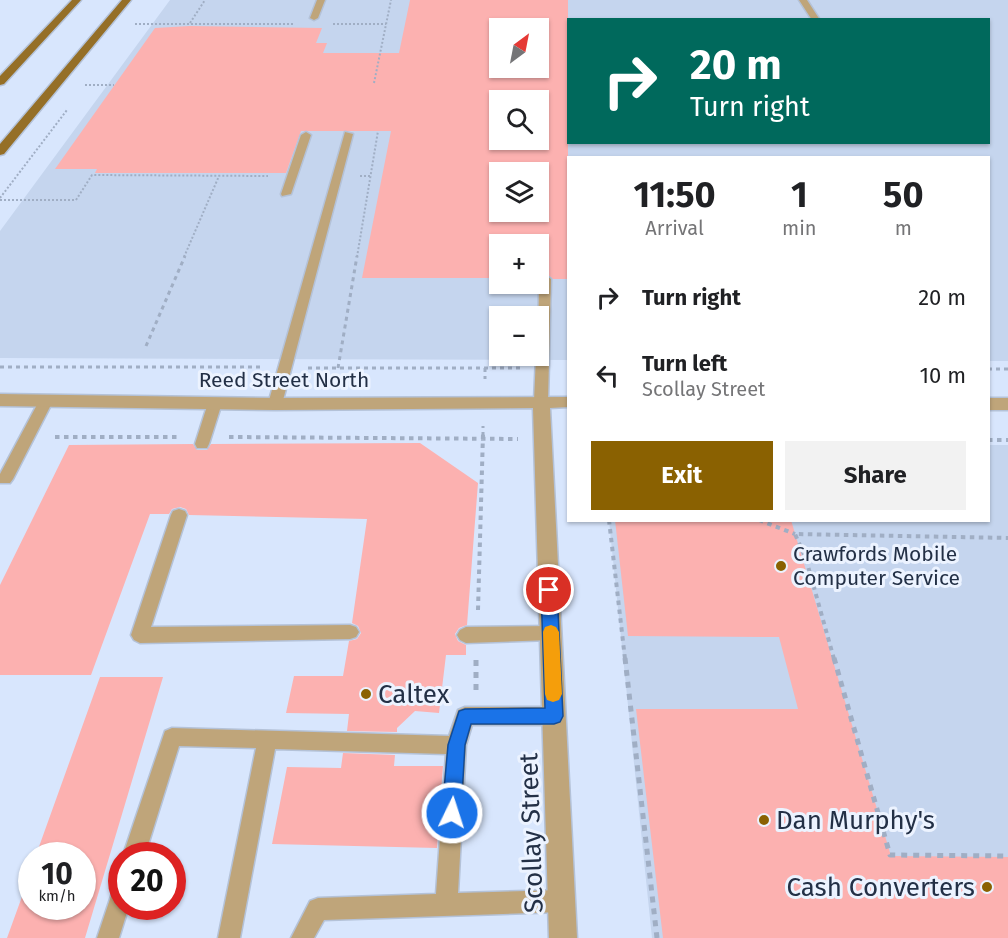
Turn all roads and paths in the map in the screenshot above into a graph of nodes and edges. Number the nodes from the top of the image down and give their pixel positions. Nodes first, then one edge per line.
1 (77, 0) edge
2 (127, 0) edge
3 (206, 0) edge
4 (321, 0) edge
5 (391, 0) edge
6 (803, 0) edge
7 (314, 18) dead end
8 (815, 18) edge
9 (132, 24) dead end
10 (190, 24) junction
11 (305, 24) dead end
12 (328, 24) dead end
13 (386, 24) junction
14 (0, 82) edge
15 (374, 84) dead end
16 (88, 85) dead end
17 (114, 85) dead end
18 (378, 131) dead end
19 (348, 134) dead end
20 (306, 135) dead end
21 (0, 151) edge
22 (219, 176) junction
23 (292, 176) junction
24 (337, 176) junction
25 (370, 176) junction
26 (286, 194) dead end
27 (0, 200) edge
28 (545, 294) edge
29 (146, 346) dead end
30 (0, 367) edge
31 (284, 368) junction
32 (338, 368) junction
33 (485, 368) dead end
34 (990, 369) edge
35 (1008, 369) edge
36 (0, 400) edge
37 (46, 401) junction
38 (541, 401) junction
39 (567, 402) edge
40 (215, 403) junction
41 (275, 404) junction
42 (990, 404) edge
43 (1008, 404) edge
44 (27, 437) junction
45 (483, 438) dead end
46 (990, 440) edge
47 (1008, 440) edge
48 (203, 441) junction
49 (5, 479) dead end
50 (179, 514) dead end
51 (609, 522) edge
52 (764, 522) edge
53 (795, 534) junction
54 (1008, 538) edge
55 (350, 632) dead end
56 (551, 633) junction
57 (466, 634) dead end
58 (554, 716) junction
59 (267, 740) junction
60 (456, 745) junction
61 (138, 842) edge
62 (1008, 856) edge
63 (562, 901) junction
64 (446, 905) junction
65 (114, 920) edge
66 (108, 938) edge
67 (229, 938) edge
68 (302, 938) edge
69 (563, 938) edge
70 (657, 938) edge

1 - 14 main road
2 - 21 main road
3 - 10 path
4 - 7 lane
5 - 13 path
6 - 8 lane
9 - 10 path
10 - 11 path
12 - 13 path
13 - 15 path
16 - 17 path
18 - 25 path
19 - 24 lane
20 - 23 lane
22 - 23 path
22 - 27 path
22 - 29 path
23 - 26 lane
24 - 25 path
24 - 31 lane
25 - 32 path
28 - 38 lane
30 - 31 path
31 - 32 path
31 - 41 lane
32 - 33 path
34 - 35 path
36 - 37 street, Reed Street North
37 - 40 street, Reed Street North
37 - 44 lane
38 - 39 street, Reed Street North
38 - 41 street, Reed Street North
38 - 56 street, Scollay Street
40 - 41 street, Reed Street North
40 - 48 lane
42 - 43 street
44 - 48 path
44 - 49 lane
45 - 48 path
46 - 47 path
50 - 55 lane
51 - 70 path
52 - 53 path
53 - 54 path
53 - 62 path
56 - 57 lane
56 - 58 street, Scollay Street
58 - 60 lane
58 - 63 street, Scollay Street
59 - 60 lane
59 - 61 lane
59 - 67 lane
60 - 64 lane
63 - 64 lane
63 - 69 street, Scollay Street
64 - 68 lane
65 - 66 lane

